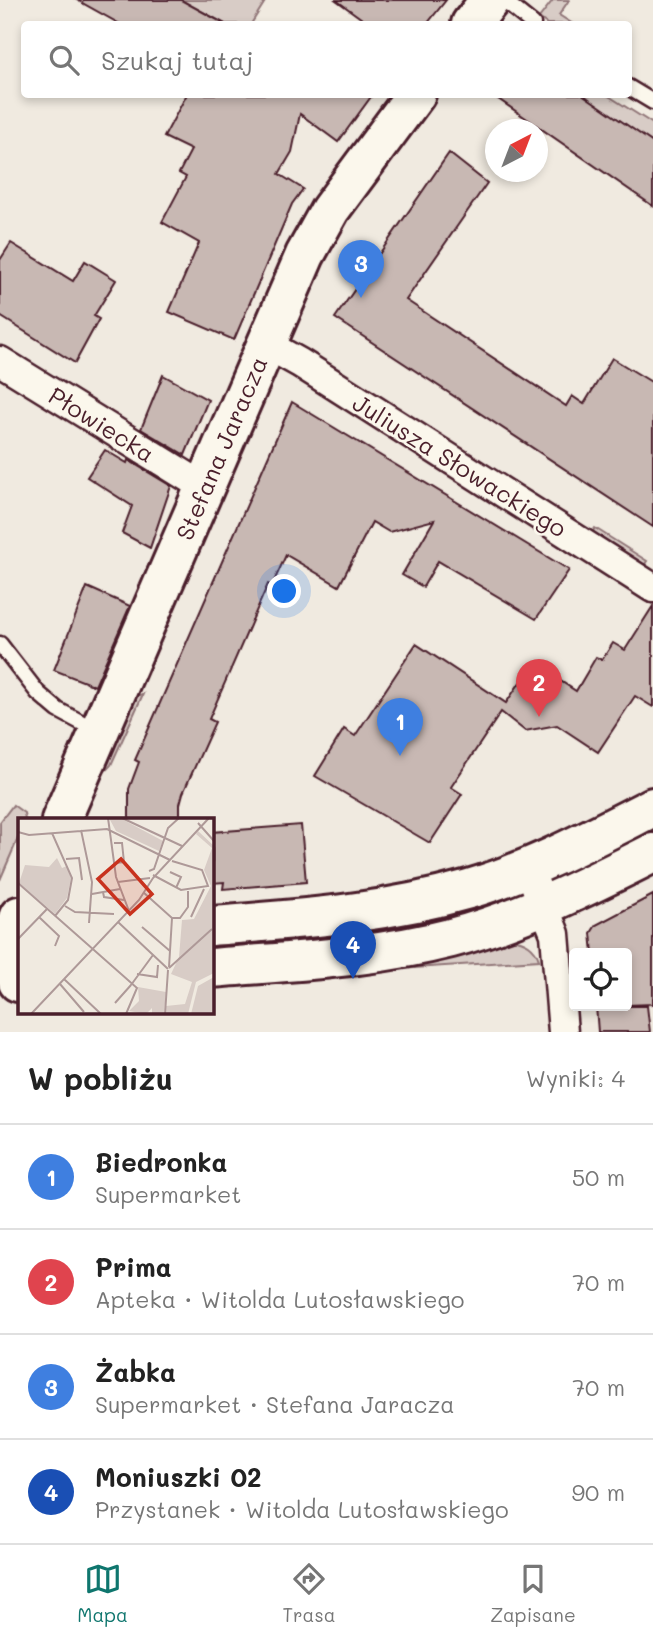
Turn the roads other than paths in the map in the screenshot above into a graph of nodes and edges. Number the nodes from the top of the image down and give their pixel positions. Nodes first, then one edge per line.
1 (490, 0) edge
2 (503, 0) edge
3 (473, 21) edge
4 (529, 21) edge
5 (632, 89) edge
6 (413, 98) edge
7 (653, 102) edge
8 (266, 344) junction
9 (0, 361) edge
10 (204, 487) junction
11 (653, 588) edge
12 (0, 644) edge
13 (99, 732) junction
14 (653, 807) edge
15 (62, 818) edge
16 (653, 853) edge
17 (528, 867) junction
18 (544, 906) junction
19 (214, 926) edge
20 (14, 935) edge
21 (214, 968) edge
22 (18, 973) edge
23 (18, 982) edge
24 (0, 984) edge
25 (563, 1032) edge

1 - 3 main road
2 - 4 lane
5 - 7 lane
6 - 8 main road, Stefana Jaracza
8 - 10 main road, Stefana Jaracza
8 - 11 street, Juliusza Słowackiego
9 - 10 street, Płowiecka
10 - 13 main road, Stefana Jaracza
12 - 13 lane
13 - 15 main road, Stefana Jaracza
14 - 17 main road
16 - 18 main road
17 - 18 street
17 - 19 main road
18 - 21 main road
18 - 25 street
20 - 22 main road
23 - 24 main road

